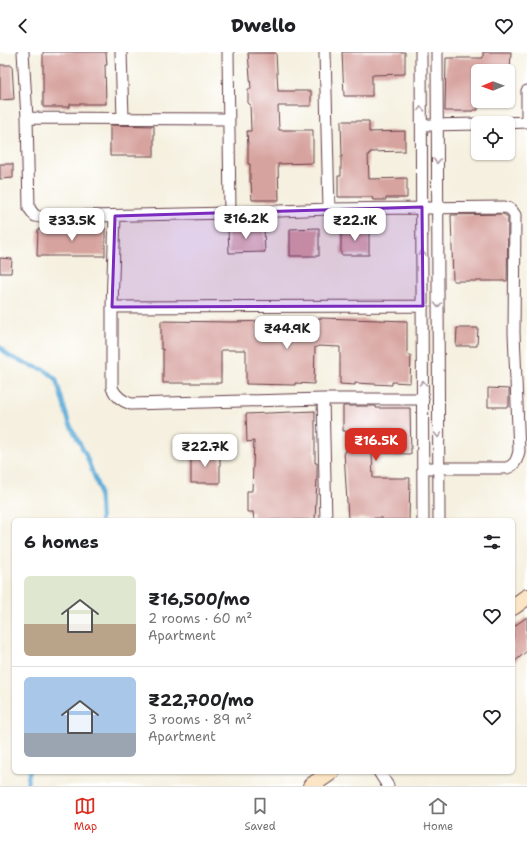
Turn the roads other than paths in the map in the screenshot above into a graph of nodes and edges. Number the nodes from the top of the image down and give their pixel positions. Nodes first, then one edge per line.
1 (23, 52) edge
2 (121, 52) edge
3 (228, 52) edge
4 (325, 52) edge
5 (421, 52) edge
6 (436, 52) edge
7 (527, 91) edge
8 (27, 118) junction
9 (123, 118) junction
10 (229, 119) junction
11 (515, 122) edge
12 (527, 122) edge
13 (471, 124) edge
14 (421, 125) junction
15 (436, 126) junction
16 (422, 207) junction
17 (437, 208) junction
18 (329, 209) junction
19 (230, 213) junction
20 (115, 216) junction
21 (423, 306) junction
22 (112, 307) junction
23 (323, 399) junction
24 (423, 399) junction
25 (423, 468) junction
26 (438, 468) junction
27 (326, 518) edge
28 (423, 518) edge
29 (439, 518) edge
30 (527, 597) edge
31 (515, 606) edge
32 (328, 774) edge
33 (380, 774) edge
34 (311, 786) edge
35 (388, 786) edge

1 - 8 street
2 - 9 street
3 - 10 street
4 - 18 street
14 -> 5 street
6 - 15 street
7 - 12 street
8 - 9 street
8 - 20 street
9 - 10 street
10 - 19 street
11 - 12 street
13 - 15 street
14 - 15 street
14 - 16 street
15 -> 17 street
16 - 17 street
16 - 18 street
21 -> 16 street
17 -> 26 street
17 - 26 street
18 - 19 street
19 - 20 street
20 - 22 street
21 - 22 street
24 -> 21 street
22 - 23 street
23 - 24 street
23 - 27 street
24 - 25 street
25 - 26 street
25 - 28 street
26 - 29 street
30 - 31 street
32 - 34 street
33 - 35 street

